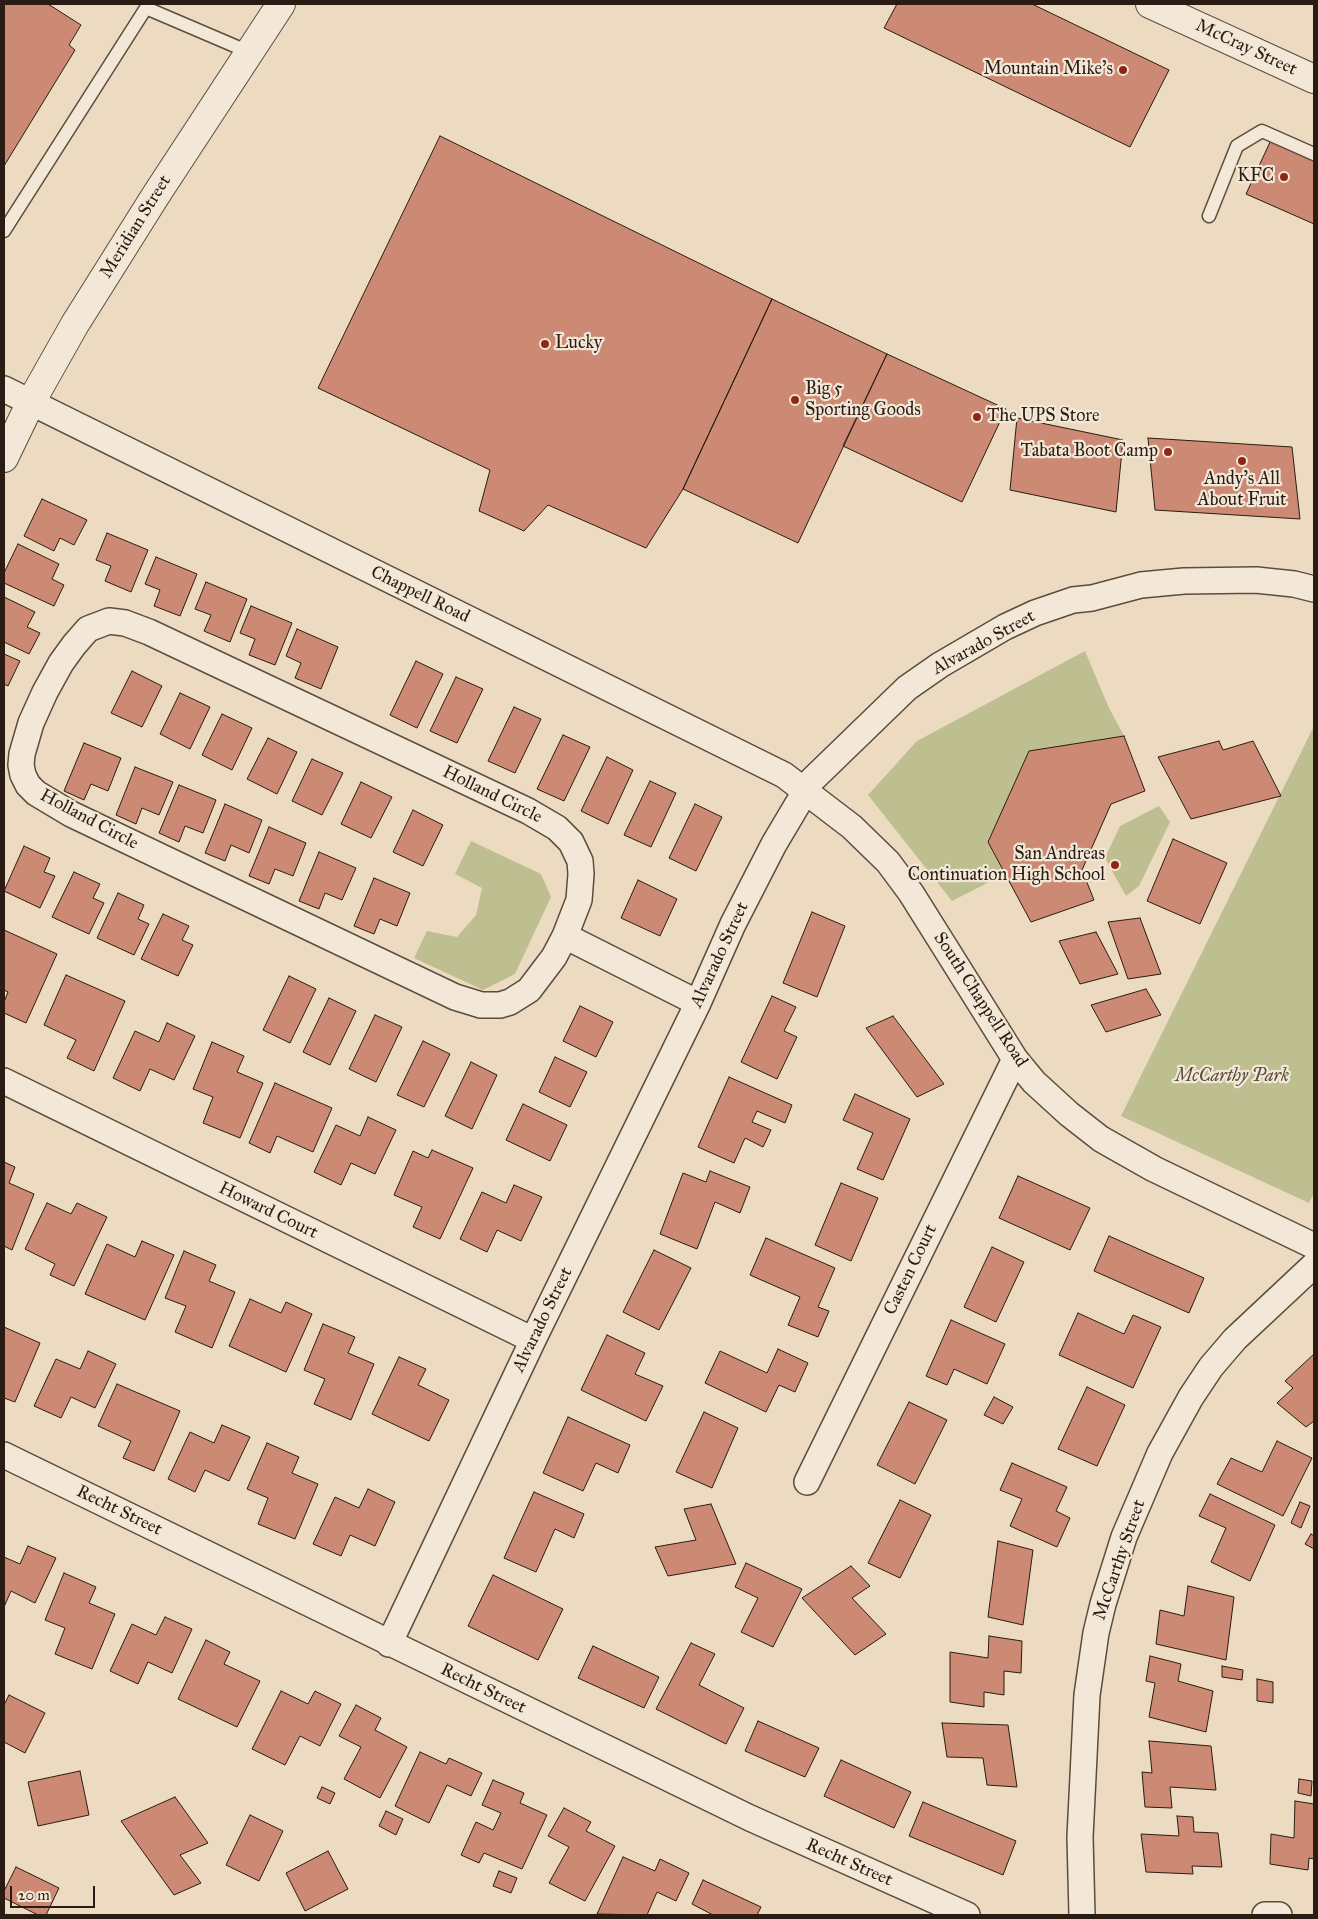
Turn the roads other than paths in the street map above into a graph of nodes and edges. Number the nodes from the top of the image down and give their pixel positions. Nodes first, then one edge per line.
1 (281, 4) edge
2 (1150, 4) edge
3 (148, 6) edge
4 (249, 52) junction
5 (1314, 79) edge
6 (1314, 154) edge
7 (1209, 216) dead end
8 (4, 231) edge
9 (4, 389) edge
10 (32, 402) junction
11 (4, 458) edge
12 (1314, 589) edge
13 (806, 792) junction
14 (565, 936) junction
15 (698, 1003) junction
16 (1016, 1059) junction
17 (4, 1081) edge
18 (1314, 1246) edge
19 (1314, 1265) edge
20 (533, 1340) junction
21 (4, 1455) edge
22 (807, 1482) dead end
23 (389, 1644) junction
24 (966, 1915) edge
25 (1082, 1915) edge
26 (1265, 1915) edge
27 (1279, 1915) edge

1 - 4 street, Meridian Street
2 - 5 street, McCray Street
3 - 4 lane
3 - 8 lane
4 - 10 street, Meridian Street
6 - 7 lane
9 - 10 street, Chappell Road
10 - 11 street, Meridian Street
10 - 13 street, Chappell Road
12 - 13 street, Alvarado Street
13 - 15 street, Alvarado Street
13 - 16 street, South Chappell Road
14 - 14 street, Holland Circle
14 - 15 street
15 - 20 street, Alvarado Street
16 - 18 street, South Chappell Road
16 - 22 street, Casten Court
17 - 20 street, Howard Court
19 - 25 street, McCarthy Street
20 - 23 street, Alvarado Street
21 - 23 street, Recht Street
23 - 24 street, Recht Street
26 - 27 street

